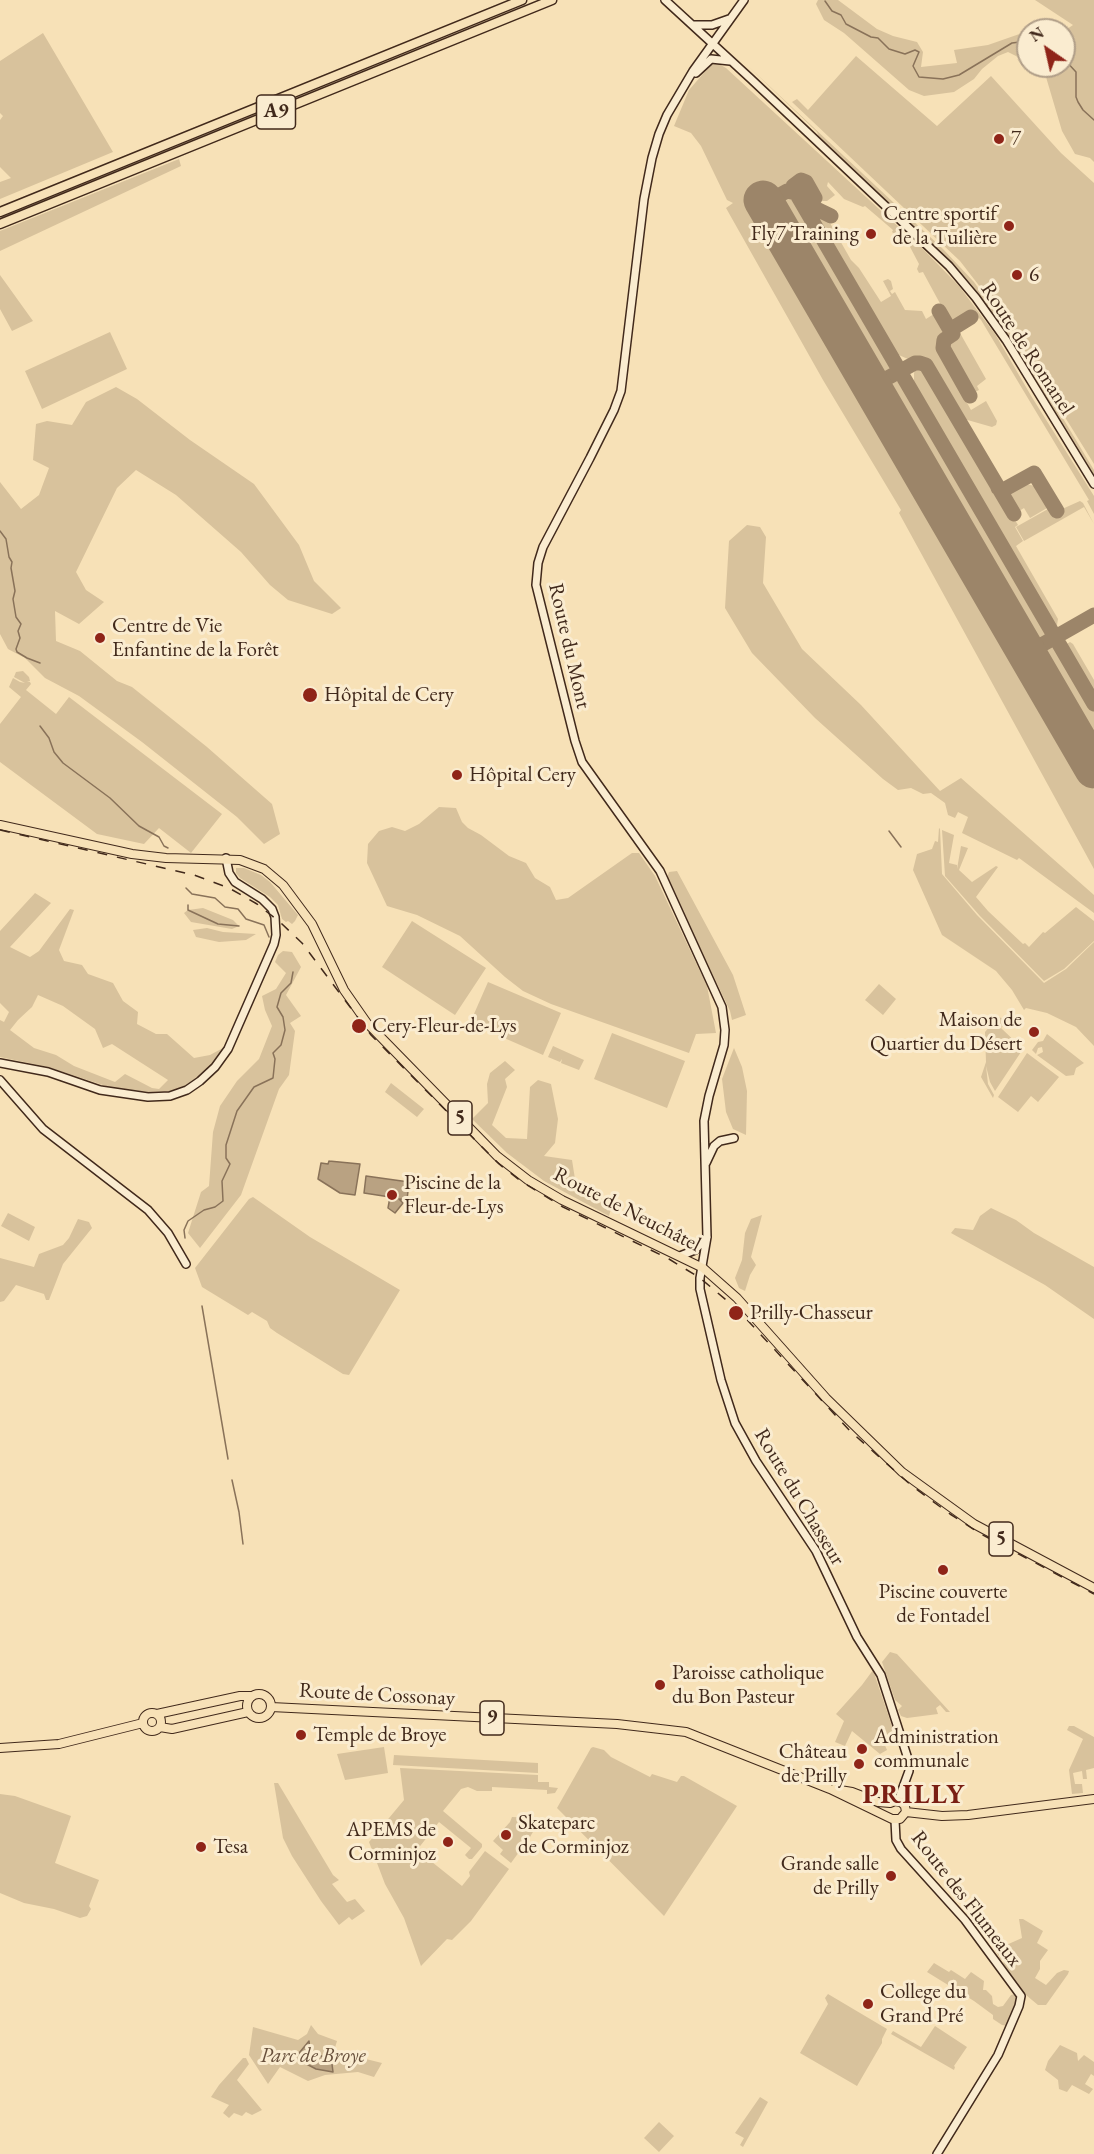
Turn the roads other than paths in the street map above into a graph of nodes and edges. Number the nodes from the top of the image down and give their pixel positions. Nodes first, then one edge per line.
1 (522, 0) edge
2 (552, 0) edge
3 (664, 0) edge
4 (744, 0) edge
5 (730, 18) junction
6 (693, 25) junction
7 (712, 42) junction
8 (732, 61) junction
9 (683, 87) junction
10 (0, 212) edge
11 (0, 224) edge
12 (1094, 484) edge
13 (0, 825) edge
14 (226, 858) junction
15 (0, 1063) edge
16 (0, 1080) edge
17 (734, 1138) dead end
18 (705, 1168) junction
19 (707, 1237) junction
20 (680, 1256) junction
21 (186, 1264) dead end
22 (703, 1268) junction
23 (1094, 1588) edge
24 (252, 1696) junction
25 (271, 1707) junction
26 (248, 1712) junction
27 (157, 1714) junction
28 (143, 1723) junction
29 (160, 1727) junction
30 (0, 1748) edge
31 (830, 1789) junction
32 (1094, 1799) edge
33 (894, 1802) junction
34 (906, 1812) junction
35 (892, 1818) junction
36 (937, 2154) edge

1 - 10 highway, A9
2 - 11 highway, A9
3 - 6 main road, Route de Romanel
4 - 5 main road, Route du Mont
5 - 6 main road
5 - 7 main road, Route du Mont
6 - 7 main road, Route de Romanel
7 - 8 main road, Route de Romanel
7 - 9 main road, Route du Mont
8 - 9 main road
8 - 12 main road, Route de Romanel
9 - 18 main road, Route du Mont
13 - 14 main road, Route de Neuchâtel / 5
14 - 15 main road
14 - 20 main road, Route de Neuchâtel / 5
16 - 21 main road
17 - 18 main road
18 - 19 main road, Route du Mont
19 - 20 main road
19 - 22 main road, Route du Mont
20 - 22 main road, Route de Neuchâtel / 5
22 - 23 main road, Route de Neuchâtel / 5
22 - 33 main road, Route du Chasseur
24 - 25 main road, Route de Cossonay / 9
24 - 26 main road
24 - 27 main road, 9
25 - 26 main road, Route de Cossonay / 9
25 - 31 main road, Route de Cossonay / 9
26 - 29 main road, 9
27 - 28 main road, 9
27 - 29 main road
28 - 29 main road, 9
28 - 30 main road, 9
31 - 33 main road, Route de Cossonay / 9
31 - 35 main road, Route de Cossonay
32 - 34 main road
33 - 34 main road
33 - 35 main road
34 - 35 main road
35 - 36 main road, Route des Flumeaux

